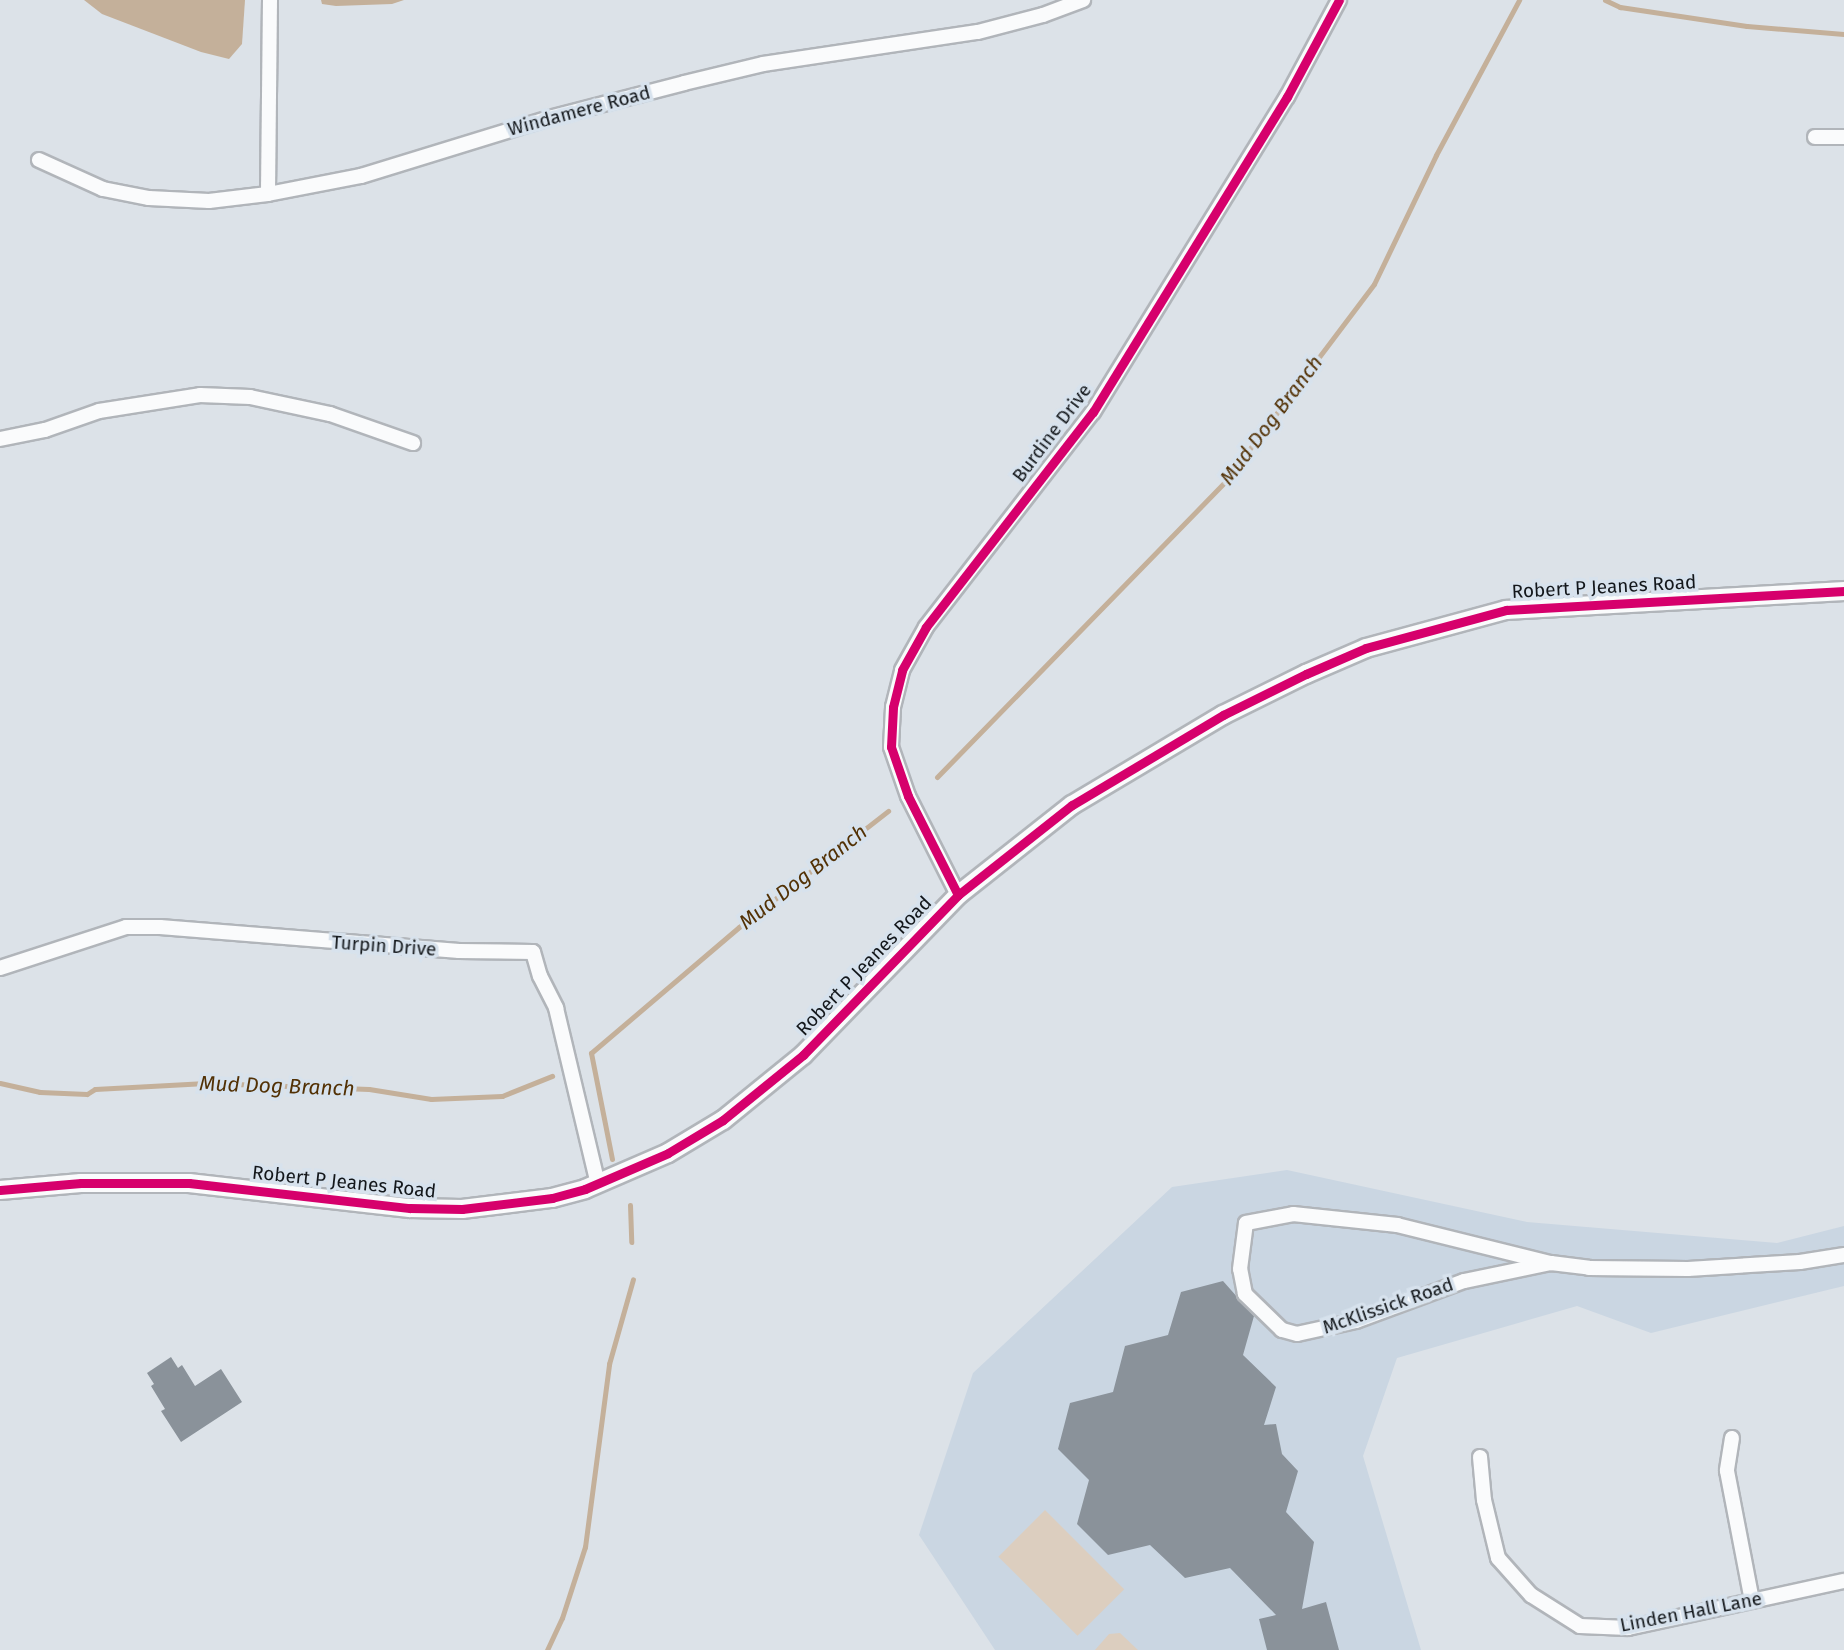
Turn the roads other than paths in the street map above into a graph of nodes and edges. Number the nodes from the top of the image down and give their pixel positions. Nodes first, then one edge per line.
1 (270, 0) edge
2 (1083, 0) edge
3 (1339, 0) edge
4 (1815, 137) dead end
5 (1844, 137) edge
6 (39, 160) dead end
7 (268, 194) junction
8 (0, 439) edge
9 (413, 443) dead end
10 (1844, 591) edge
11 (958, 895) junction
12 (0, 968) edge
13 (598, 1184) junction
14 (0, 1190) edge
15 (1844, 1255) edge
16 (1551, 1263) junction
17 (1732, 1438) dead end
18 (1480, 1457) dead end
19 (1844, 1581) edge
20 (1752, 1601) junction

1 - 7 street
2 - 7 street, Windamere Road
3 - 11 street, Burdine Drive
4 - 5 street
6 - 7 street, Windamere Road
8 - 9 street
10 - 11 street, Robert P Jeanes Road
11 - 13 street, Robert P Jeanes Road
12 - 13 street, Turpin Drive
13 - 14 street, Robert P Jeanes Road
15 - 16 street, McKlissick Road
16 - 16 street, McKlissick Road
17 - 20 street
18 - 20 street, Linden Hall Lane
19 - 20 street, Linden Hall Lane

